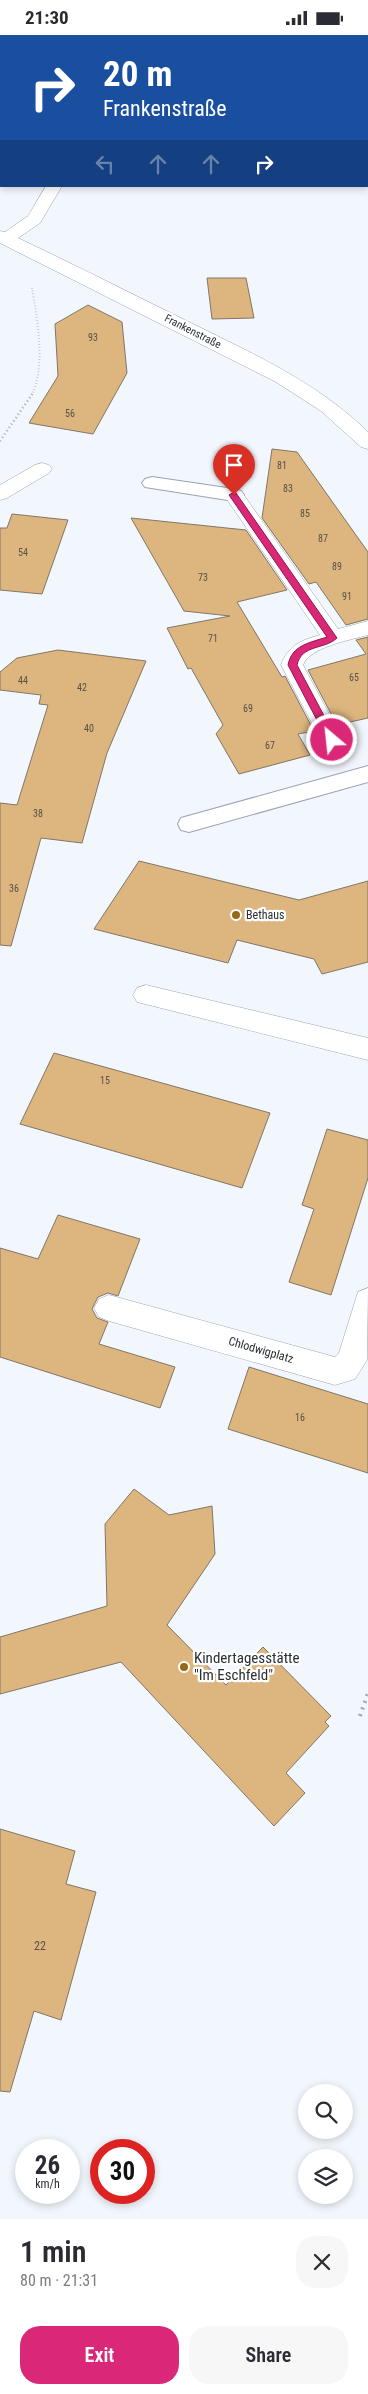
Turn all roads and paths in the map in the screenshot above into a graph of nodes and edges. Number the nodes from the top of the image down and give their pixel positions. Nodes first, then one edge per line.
1 (53, 187) edge
2 (3, 238) edge
3 (30, 282) dead end
4 (368, 413) edge
5 (348, 421) junction
6 (0, 441) edge
7 (368, 443) edge
8 (42, 469) dead end
9 (152, 483) dead end
10 (0, 494) edge
11 (234, 495) joint
12 (368, 628) edge
13 (332, 638) junction
14 (332, 740) dead end
15 (368, 774) edge
16 (189, 824) dead end
17 (146, 995) dead end
18 (368, 1049) edge
19 (368, 1301) edge
20 (109, 1308) dead end
21 (368, 1693) edge
22 (360, 1715) dead end

1 - 2 street
2 - 5 street, Frankenstraße
3 - 6 path
4 - 5 street
5 - 7 street, Frankenstraße
8 - 10 street
9 - 11 lane
11 - 13 street
12 - 13 street
13 - 14 street
15 - 16 lane
17 - 18 street
19 - 20 street, Chlodwigplatz
21 - 22 path

